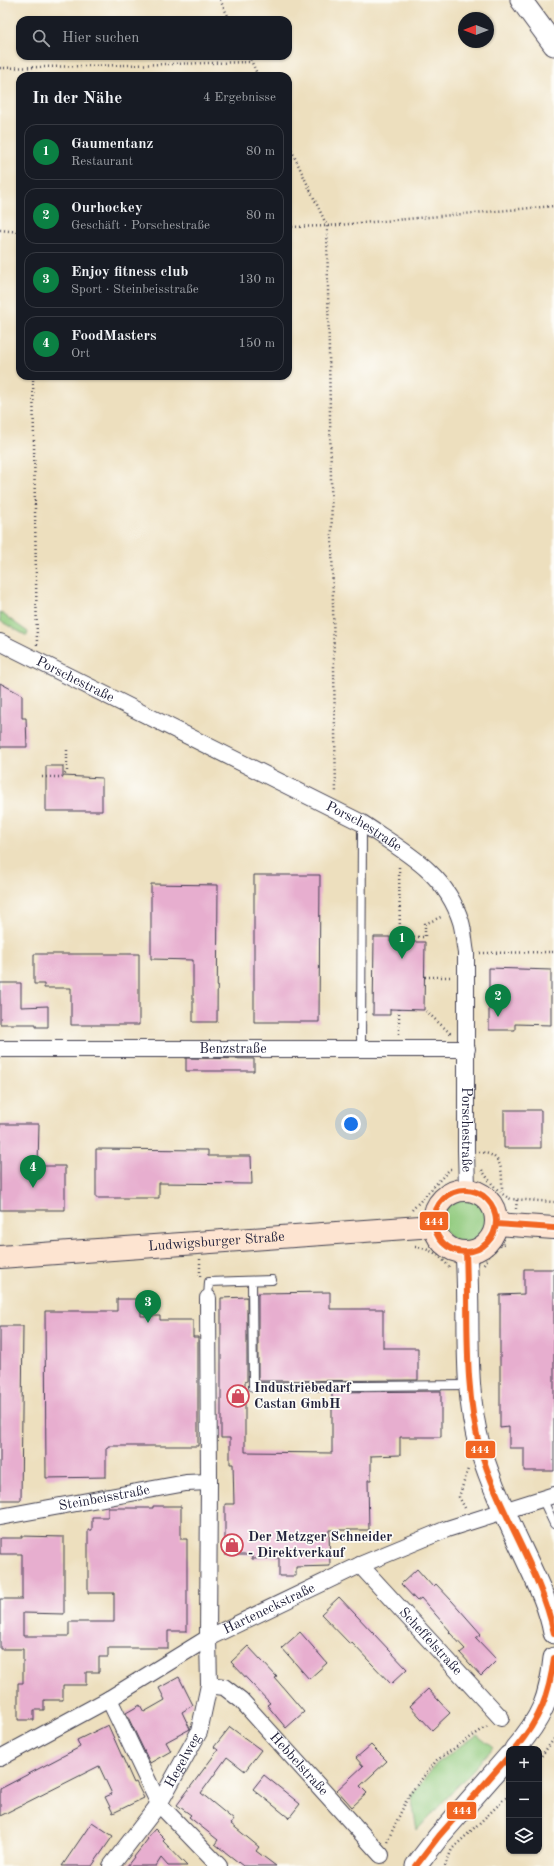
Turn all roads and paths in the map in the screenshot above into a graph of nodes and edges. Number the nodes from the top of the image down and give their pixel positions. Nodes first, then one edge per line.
1 (220, 0) edge
2 (521, 0) edge
3 (228, 16) edge
4 (554, 45) edge
5 (252, 62) joint
6 (0, 68) edge
7 (256, 72) edge
8 (292, 152) edge
9 (554, 206) edge
10 (327, 226) junction
11 (292, 227) edge
12 (0, 230) edge
13 (16, 232) edge
14 (33, 380) edge
15 (0, 642) edge
16 (38, 661) junction
17 (67, 748) dead end
18 (42, 777) dead end
19 (335, 809) junction
20 (362, 823) junction
21 (399, 847) junction
22 (456, 911) junction
23 (554, 952) edge
24 (466, 953) junction
25 (425, 977) dead end
26 (466, 977) junction
27 (399, 1009) dead end
28 (426, 1011) dead end
29 (0, 1049) edge
30 (361, 1049) junction
31 (399, 1049) junction
32 (467, 1049) junction
33 (466, 1150) junction
34 (467, 1179) junction
35 (502, 1192) junction
36 (554, 1202) edge
37 (496, 1224) junction
38 (554, 1228) edge
39 (421, 1233) junction
40 (509, 1243) dead end
41 (0, 1258) edge
42 (461, 1264) junction
43 (272, 1280) dead end
44 (252, 1281) junction
45 (208, 1298) joint
46 (469, 1385) junction
47 (209, 1482) junction
48 (548, 1497) edge
49 (505, 1510) junction
50 (0, 1517) edge
51 (554, 1524) edge
52 (360, 1565) junction
53 (554, 1633) edge
54 (208, 1638) junction
55 (554, 1658) edge
56 (209, 1685) junction
57 (108, 1699) junction
58 (501, 1718) joint
59 (554, 1739) edge
60 (517, 1746) edge
61 (542, 1755) edge
62 (0, 1758) edge
63 (506, 1759) edge
64 (506, 1798) edge
65 (159, 1804) junction
66 (381, 1855) joint
67 (111, 1866) edge
68 (218, 1866) edge
69 (416, 1866) edge
70 (445, 1866) edge

1 - 3 path
2 - 4 street
5 - 6 path
5 - 7 path
8 - 10 path
9 - 10 path
10 - 11 path
10 - 19 path
12 - 13 path
14 - 16 path
15 - 16 street, Porschestraße
16 - 19 street, Porschestraße
17 - 18 path
19 - 20 street, Porschestraße
20 - 21 street, Porschestraße
20 - 30 lane
21 - 22 street, Porschestraße
21 - 22 path
22 - 24 street, Porschestraße
23 - 24 path
24 - 26 street, Porschestraße
25 - 26 path
26 - 32 street, Porschestraße
27 - 31 path
28 - 32 path
29 - 30 street, Benzstraße
30 - 31 street, Benzstraße
31 - 32 street, Benzstraße
32 - 33 street, Porschestraße
33 - 34 street, Porschestraße
33 - 35 path
34 - 35 path
34 - 37 main road
34 - 39 main road
34 - 39 path
35 - 36 path
37 - 38 main road
37 - 42 main road
39 - 41 main road, Ludwigsburger Straße
39 - 42 main road
39 - 42 path
40 - 42 path
42 - 46 street
43 - 44 lane
44 - 45 lane
44 - 46 lane
45 - 47 street
46 - 49 street
47 - 50 street, Steinbeisstraße
47 - 54 street
48 - 49 street, Harteneckstraße
48 - 51 lane
49 - 52 street, Harteneckstraße
49 - 53 street
52 - 54 street, Harteneckstraße
52 - 58 street, Scheffelstraße
54 - 56 street, Hegelweg
54 - 57 street, Harteneckstraße
55 - 60 street
56 - 65 street, Hegelweg
56 - 66 street, Hebbelstraße
57 - 62 street, Harteneckstraße
57 - 65 street
58 - 66 path
59 - 61 path
63 - 69 street
64 - 70 path
65 - 67 street, Hegelweg
65 - 68 street

